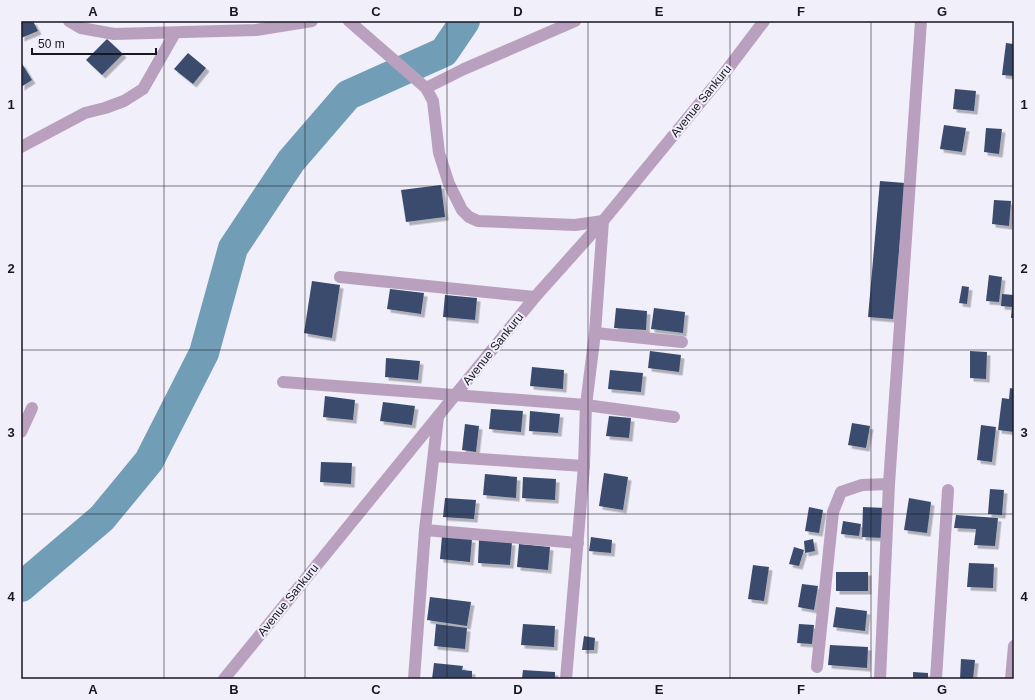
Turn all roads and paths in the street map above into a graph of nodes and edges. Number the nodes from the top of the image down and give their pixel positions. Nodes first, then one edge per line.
1 (69, 21) edge
2 (268, 21) edge
3 (311, 21) edge
4 (349, 21) edge
5 (575, 21) edge
6 (764, 21) edge
7 (921, 21) edge
8 (174, 33) junction
9 (426, 88) junction
10 (21, 148) edge
11 (603, 220) junction
12 (340, 276) dead end
13 (535, 297) junction
14 (595, 333) junction
15 (682, 342) dead end
16 (283, 382) dead end
17 (456, 394) junction
18 (586, 405) junction
19 (32, 408) dead end
20 (438, 417) junction
21 (674, 417) dead end
22 (21, 432) edge
23 (434, 456) junction
24 (584, 466) junction
25 (889, 484) junction
26 (948, 490) dead end
27 (425, 530) junction
28 (578, 543) junction
29 (1014, 646) edge
30 (818, 667) dead end
31 (224, 679) edge
32 (414, 679) edge
33 (566, 679) edge
34 (880, 679) edge
35 (936, 679) edge
36 (1011, 679) edge

1 - 8 street
2 - 3 street
3 - 8 street
4 - 9 street
5 - 9 street
6 - 11 street, Avenue Sankuru
7 - 25 street
8 - 10 street
9 - 11 street
11 - 13 street, Avenue Sankuru
11 - 14 street
12 - 13 street
13 - 17 street, Avenue Sankuru
14 - 15 street
14 - 18 street
16 - 17 street
17 - 18 street
17 - 20 street, Avenue Sankuru
18 - 21 street
18 - 24 street
19 - 22 street
20 - 23 street
20 - 31 street, Avenue Sankuru
23 - 24 street
23 - 27 street
24 - 28 street
25 - 30 street
25 - 34 street
26 - 35 street
27 - 28 street
27 - 32 street
28 - 33 street
29 - 36 street

